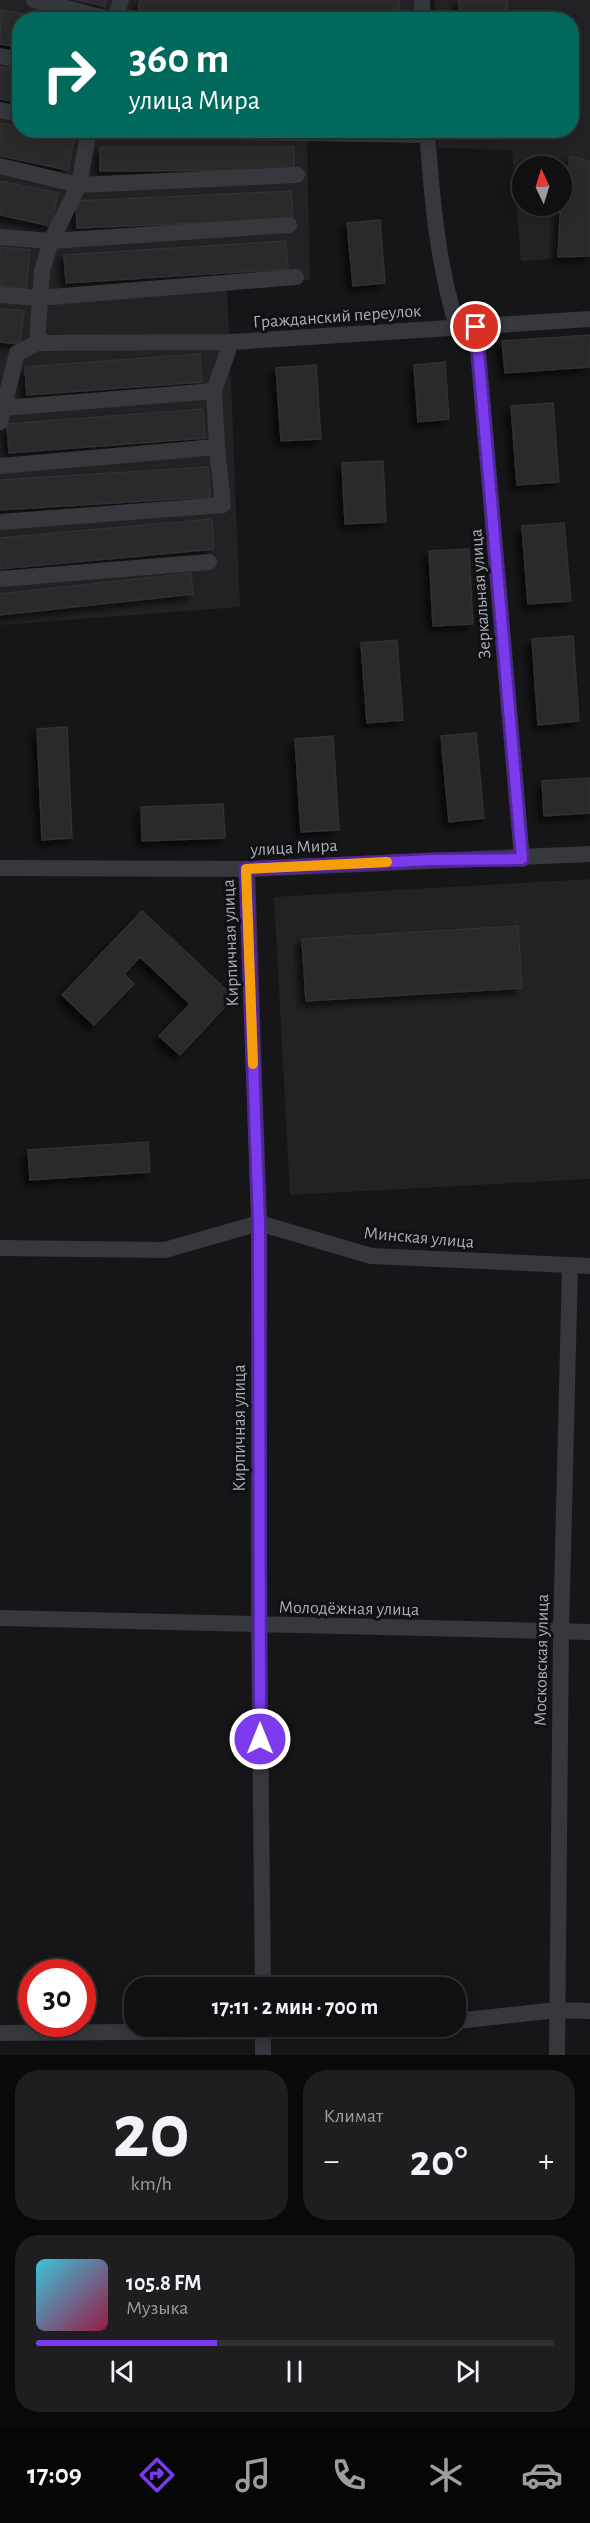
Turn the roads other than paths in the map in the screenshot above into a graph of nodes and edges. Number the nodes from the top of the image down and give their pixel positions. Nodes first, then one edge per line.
1 (34, 0) edge
2 (81, 12) edge
3 (88, 138) edge
4 (428, 138) edge
5 (0, 166) edge
6 (297, 175) dead end
7 (79, 185) junction
8 (289, 225) dead end
9 (0, 237) edge
10 (51, 241) junction
11 (296, 278) dead end
12 (0, 295) edge
13 (39, 298) junction
14 (590, 319) edge
15 (457, 327) junction
16 (476, 327) junction
17 (231, 342) junction
18 (37, 343) junction
19 (8, 352) edge
20 (214, 391) junction
21 (2, 415) edge
22 (217, 447) junction
23 (0, 466) edge
24 (0, 522) edge
25 (209, 562) dead end
26 (0, 579) edge
27 (590, 854) edge
28 (522, 859) junction
29 (0, 868) edge
30 (246, 869) junction
31 (259, 1223) junction
32 (0, 1248) edge
33 (570, 1266) junction
34 (590, 1266) edge
35 (0, 1618) edge
36 (259, 1626) junction
37 (561, 1632) junction
38 (590, 1632) edge
39 (263, 1977) edge
40 (558, 2010) junction
41 (590, 2011) edge
42 (466, 2020) edge
43 (124, 2031) edge
44 (0, 2033) edge
45 (263, 2037) edge
46 (263, 2055) edge
47 (557, 2055) edge

1 - 2 street
3 - 7 street
4 - 15 street
5 - 7 street
6 - 7 street
7 - 10 street
8 - 10 street
9 - 10 street
10 - 13 street
11 - 13 street
12 - 13 street
13 - 18 street
14 - 16 street, Гражданский переулок
15 - 16 street, Гражданский переулок
15 - 17 street, Гражданский переулок
16 - 28 street, Зеркальная улица
17 - 18 street, Гражданский переулок
17 - 20 street
18 - 19 street
19 - 21 street
20 - 21 street
20 - 22 street
22 - 23 street
22 - 24 street
25 - 26 street
27 - 28 street, улица Мира
28 - 30 street, улица Мира
29 - 30 street, улица Мира
30 - 31 street, Кирпичная улица
31 - 32 street
31 - 33 street, Минская улица
31 - 36 street, Кирпичная улица
33 - 34 street, Минская улица
33 - 37 street, Московская улица
35 - 36 street, Молодёжная улица
36 - 37 street, Молодёжная улица
36 - 39 street, Кирпичная улица
37 - 38 street, Молодёжная улица
37 - 40 street, Московская улица
40 - 41 street
40 - 42 street
40 - 47 street, Московская улица
43 - 44 street
45 - 46 street

